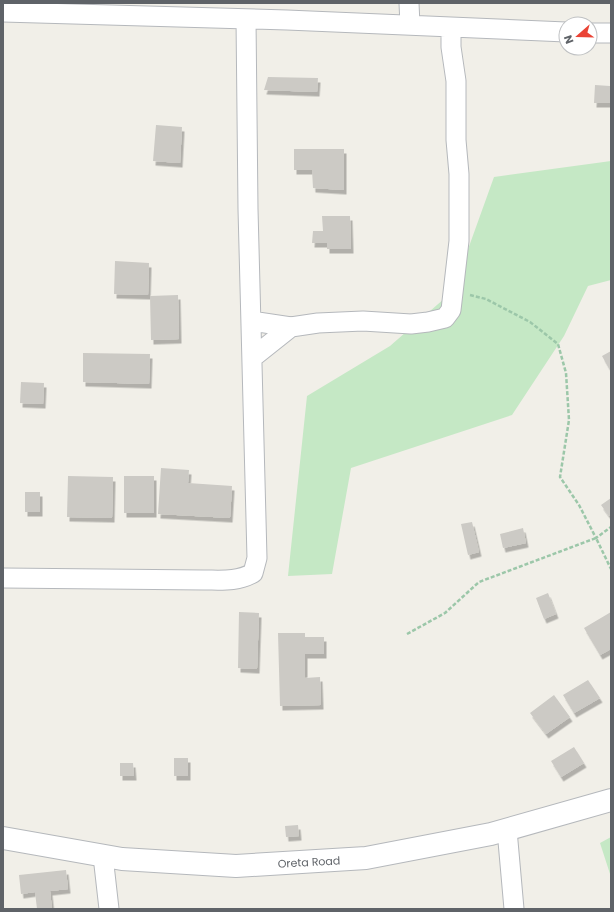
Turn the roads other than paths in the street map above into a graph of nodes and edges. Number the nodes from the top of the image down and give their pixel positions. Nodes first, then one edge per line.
1 (409, 3) edge
2 (3, 12) edge
3 (246, 19) junction
4 (410, 26) junction
5 (451, 28) junction
6 (558, 32) edge
7 (598, 32) edge
8 (611, 33) edge
9 (251, 320) junction
10 (291, 327) junction
11 (252, 358) junction
12 (3, 578) edge
13 (611, 800) edge
14 (507, 830) junction
15 (3, 838) edge
16 (103, 856) junction
17 (109, 909) edge
18 (514, 909) edge

1 - 4 street
2 - 3 street
3 - 4 street
3 - 9 street
4 - 5 street
5 - 6 street
5 - 10 street
7 - 8 street
9 - 10 street
9 - 11 street
10 - 11 street
11 - 12 street
13 - 14 street, Oreta Road
14 - 16 street, Oreta Road
14 - 18 street
15 - 16 street, Oreta Road
16 - 17 street

